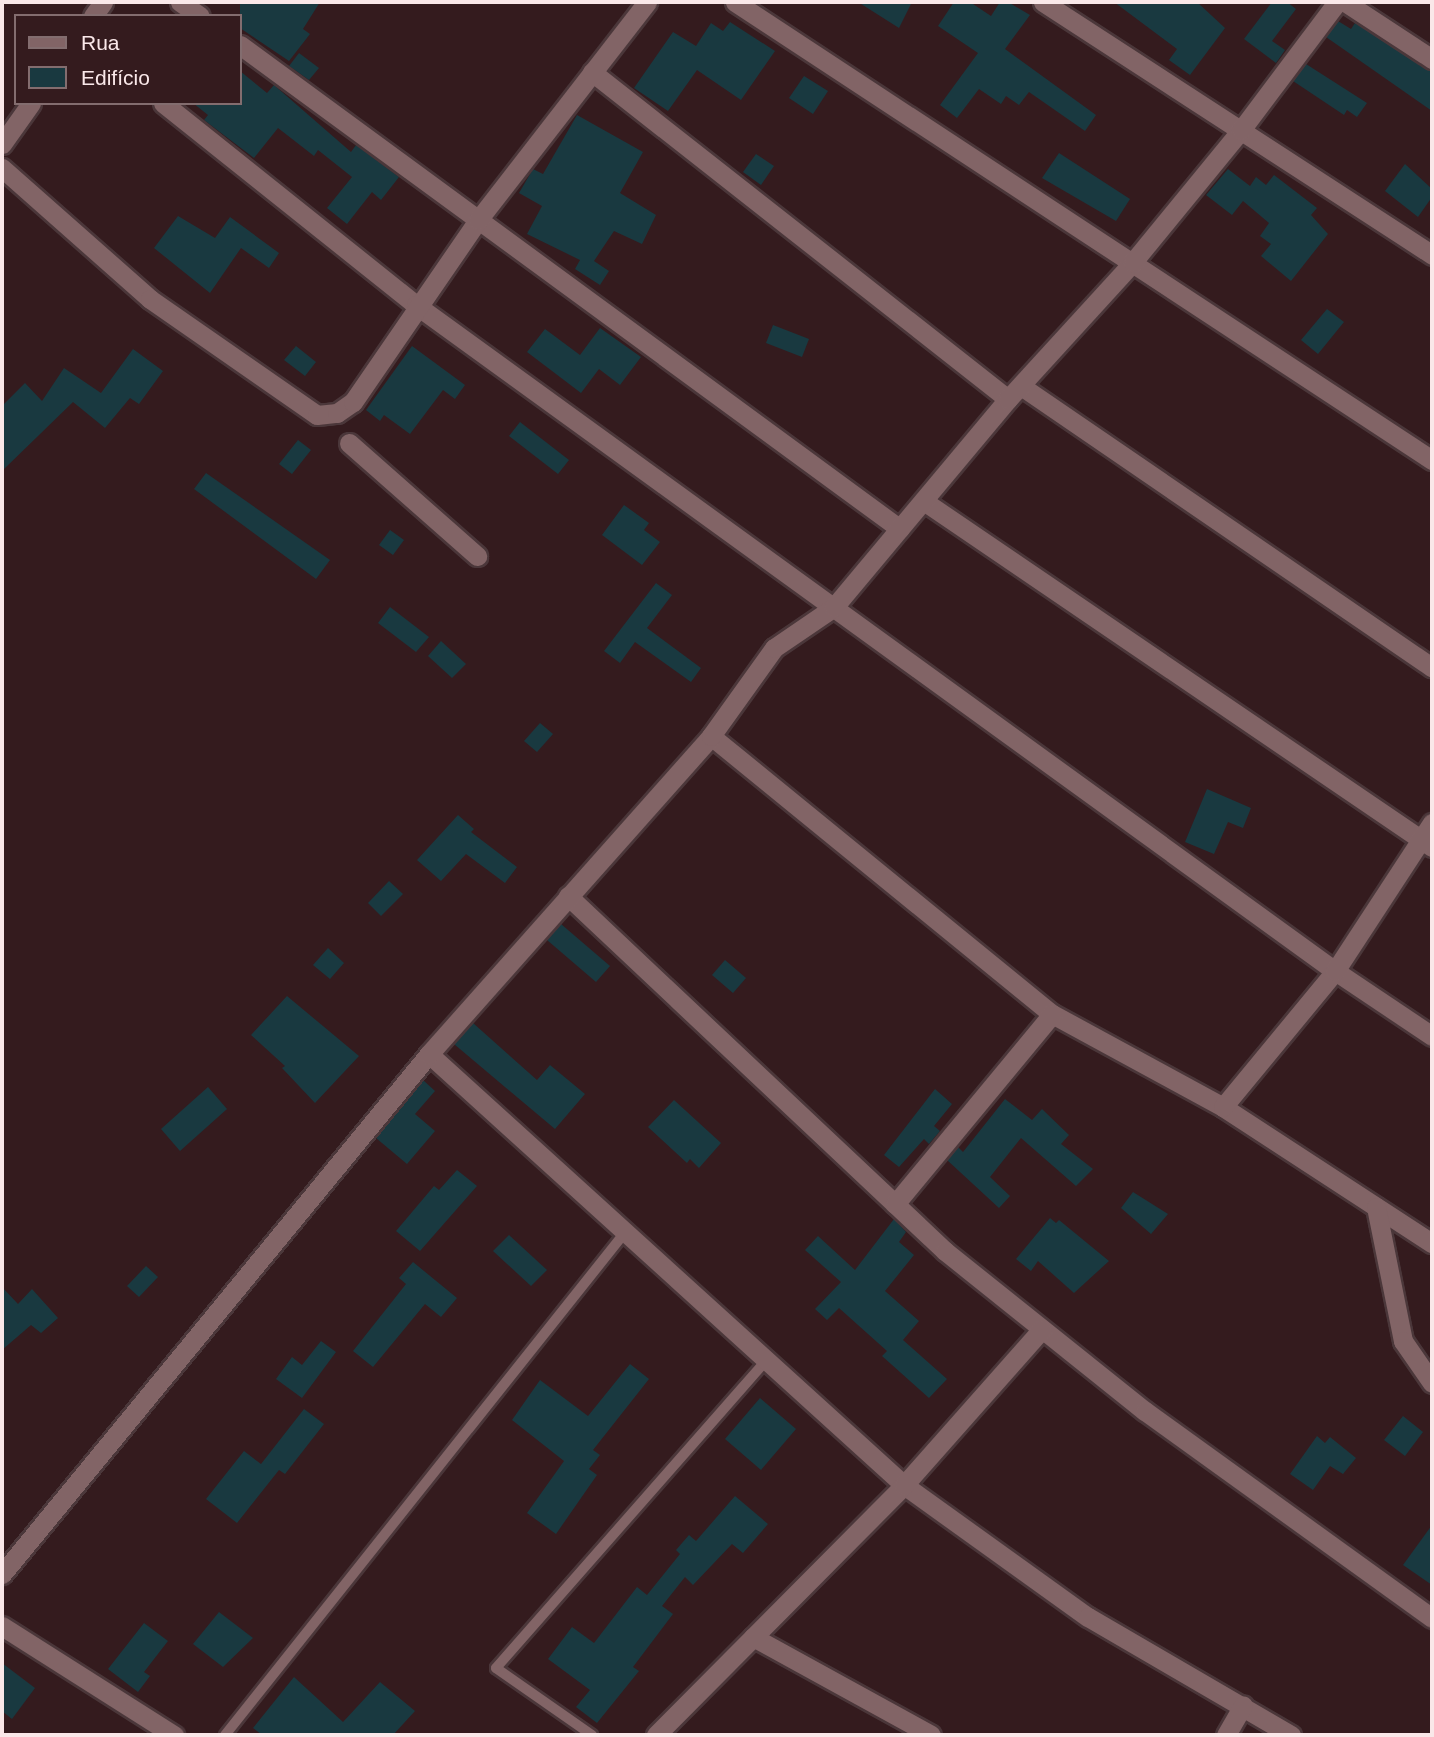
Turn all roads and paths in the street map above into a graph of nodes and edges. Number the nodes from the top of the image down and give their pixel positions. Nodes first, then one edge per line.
1 (180, 2) edge
2 (647, 2) edge
3 (735, 2) edge
4 (1043, 2) edge
5 (1337, 2) edge
6 (1345, 2) edge
7 (197, 14) edge
8 (242, 46) edge
9 (1432, 59) edge
10 (592, 72) junction
11 (30, 105) edge
12 (166, 105) edge
13 (1241, 130) junction
14 (2, 144) edge
15 (2, 168) edge
16 (478, 220) junction
17 (1432, 255) edge
18 (1133, 262) junction
19 (416, 305) junction
20 (1015, 392) junction
21 (349, 443) dead end
22 (1432, 460) edge
23 (925, 502) junction
24 (900, 529) junction
25 (477, 556) dead end
26 (834, 607) junction
27 (1432, 667) edge
28 (711, 736) junction
29 (1432, 822) edge
30 (1427, 844) edge
31 (568, 896) junction
32 (1335, 971) junction
33 (1052, 1014) junction
34 (1432, 1036) edge
35 (429, 1054) junction
36 (1223, 1107) junction
37 (895, 1205) junction
38 (1376, 1207) junction
39 (626, 1231) junction
40 (1432, 1244) edge
41 (1042, 1329) junction
42 (767, 1359) junction
43 (1432, 1383) edge
44 (904, 1485) junction
45 (2, 1574) edge
46 (1432, 1618) edge
47 (2, 1626) edge
48 (753, 1637) junction
49 (1242, 1706) junction
50 (174, 1735) edge
51 (225, 1735) edge
52 (592, 1735) edge
53 (656, 1735) edge
54 (931, 1735) edge
55 (1226, 1735) edge
56 (1291, 1735) edge

1 - 7 street
2 - 10 street
3 - 18 street
4 - 13 street
5 - 13 street
6 - 9 street
8 - 16 street
10 - 16 street
10 - 20 street
11 - 14 street
12 - 19 street
13 - 17 street
13 - 18 street
15 - 19 street
16 - 19 street
16 - 24 street
18 - 20 street
18 - 22 street
19 - 26 street
20 - 23 street
20 - 27 street
21 - 25 street
23 - 24 street
23 - 30 street
24 - 26 street
26 - 28 street
26 - 32 street
28 - 31 street
28 - 33 street
29 - 30 street
30 - 32 street
31 - 35 street
31 - 37 street
32 - 34 street
32 - 36 street
33 - 36 street
33 - 37 street
35 - 39 street
35 - 45 street
36 - 38 street
37 - 41 street
38 - 40 street
38 - 43 street
39 - 42 street
39 - 51 lane
41 - 44 street
41 - 46 street
42 - 44 street
42 - 52 lane
44 - 48 street
44 - 49 street
47 - 50 street
48 - 53 street
48 - 54 street
49 - 55 street
49 - 56 street

